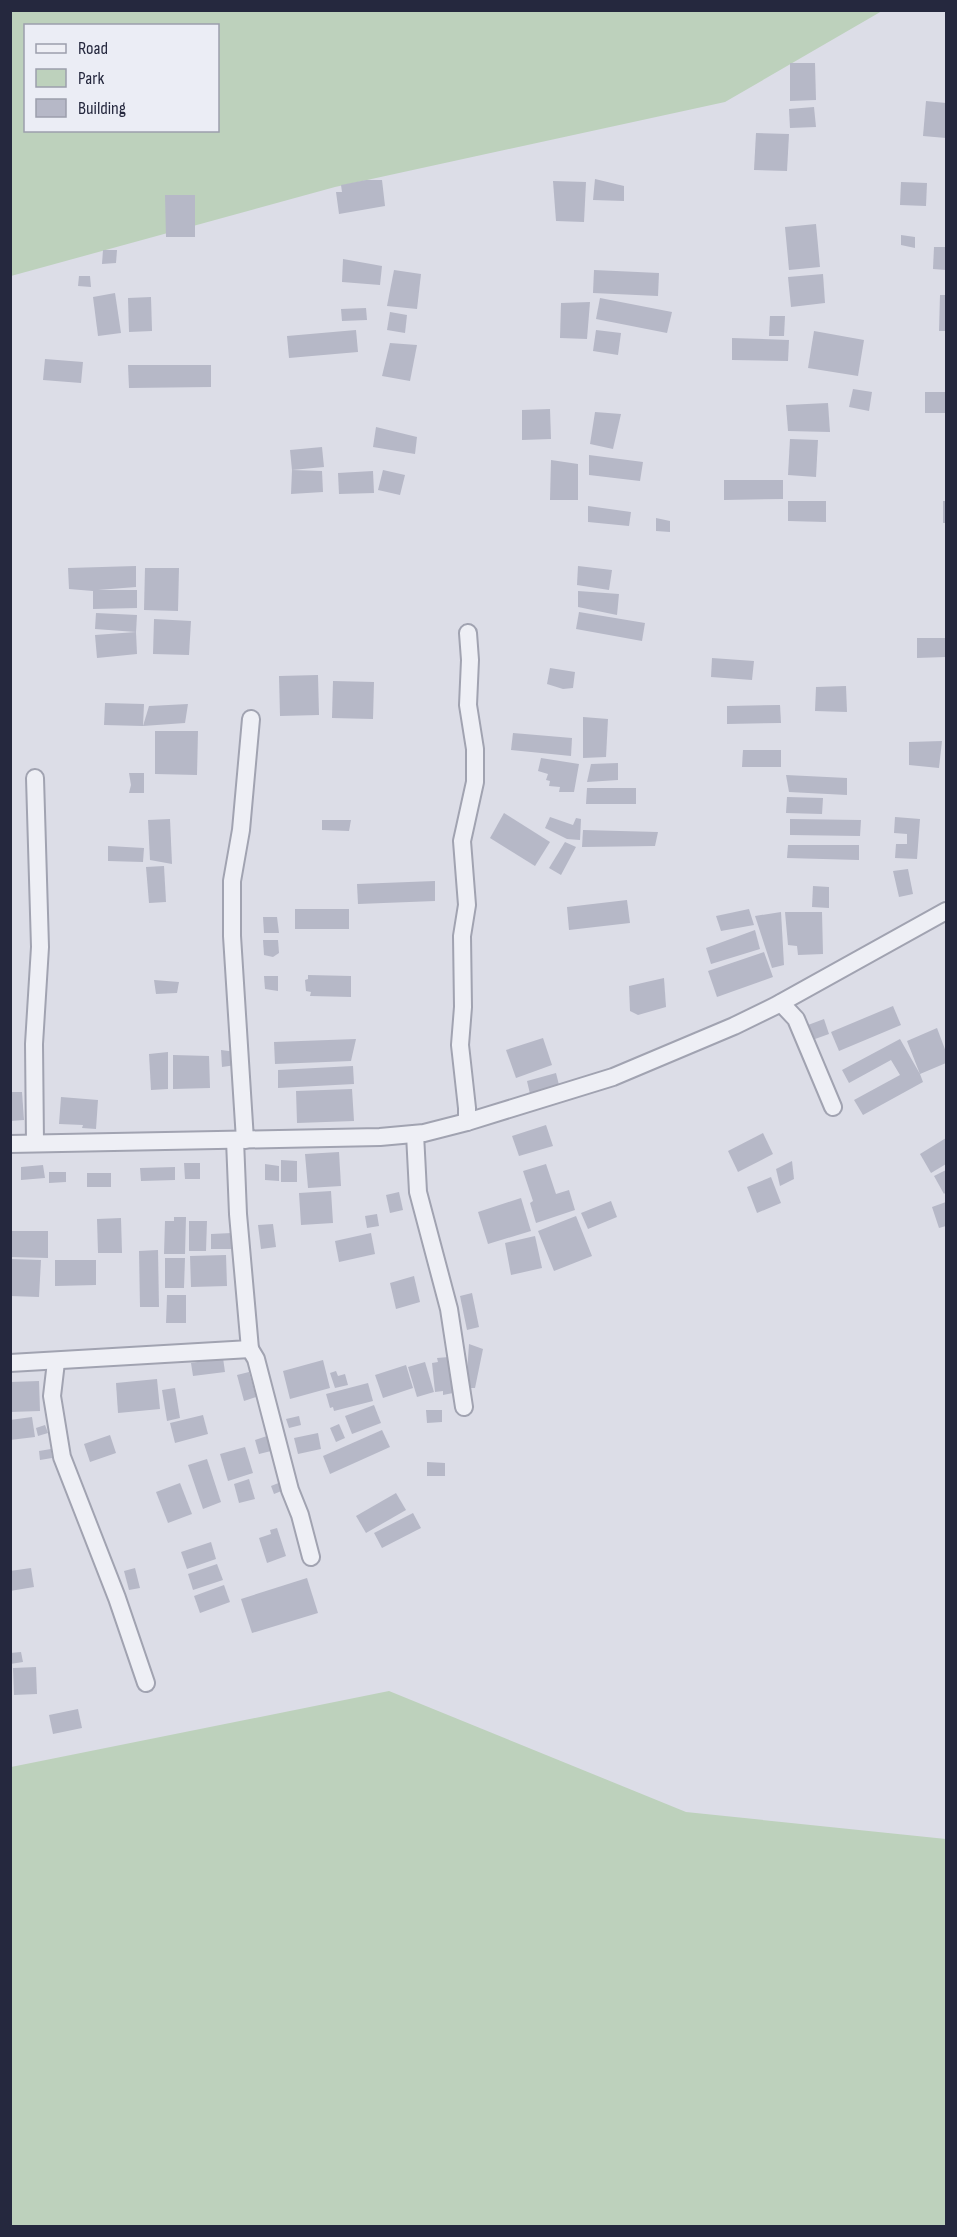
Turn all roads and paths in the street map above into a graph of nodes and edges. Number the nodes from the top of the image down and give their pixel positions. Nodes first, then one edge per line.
1 (468, 633) dead end
2 (251, 719) dead end
3 (35, 777) dead end
4 (946, 911) edge
5 (781, 1003) junction
6 (833, 1107) dead end
7 (467, 1122) junction
8 (415, 1134) junction
9 (240, 1140) junction
10 (35, 1143) junction
11 (10, 1144) edge
12 (250, 1349) junction
13 (56, 1362) junction
14 (10, 1363) edge
15 (464, 1407) dead end
16 (311, 1557) dead end
17 (146, 1683) dead end

1 - 7 street
2 - 9 street
3 - 10 street
4 - 5 street
5 - 6 street
5 - 7 street
7 - 8 street
8 - 9 street
8 - 15 street
9 - 10 street
9 - 12 street
10 - 11 street
12 - 13 street
12 - 16 street
13 - 14 street
13 - 17 street

